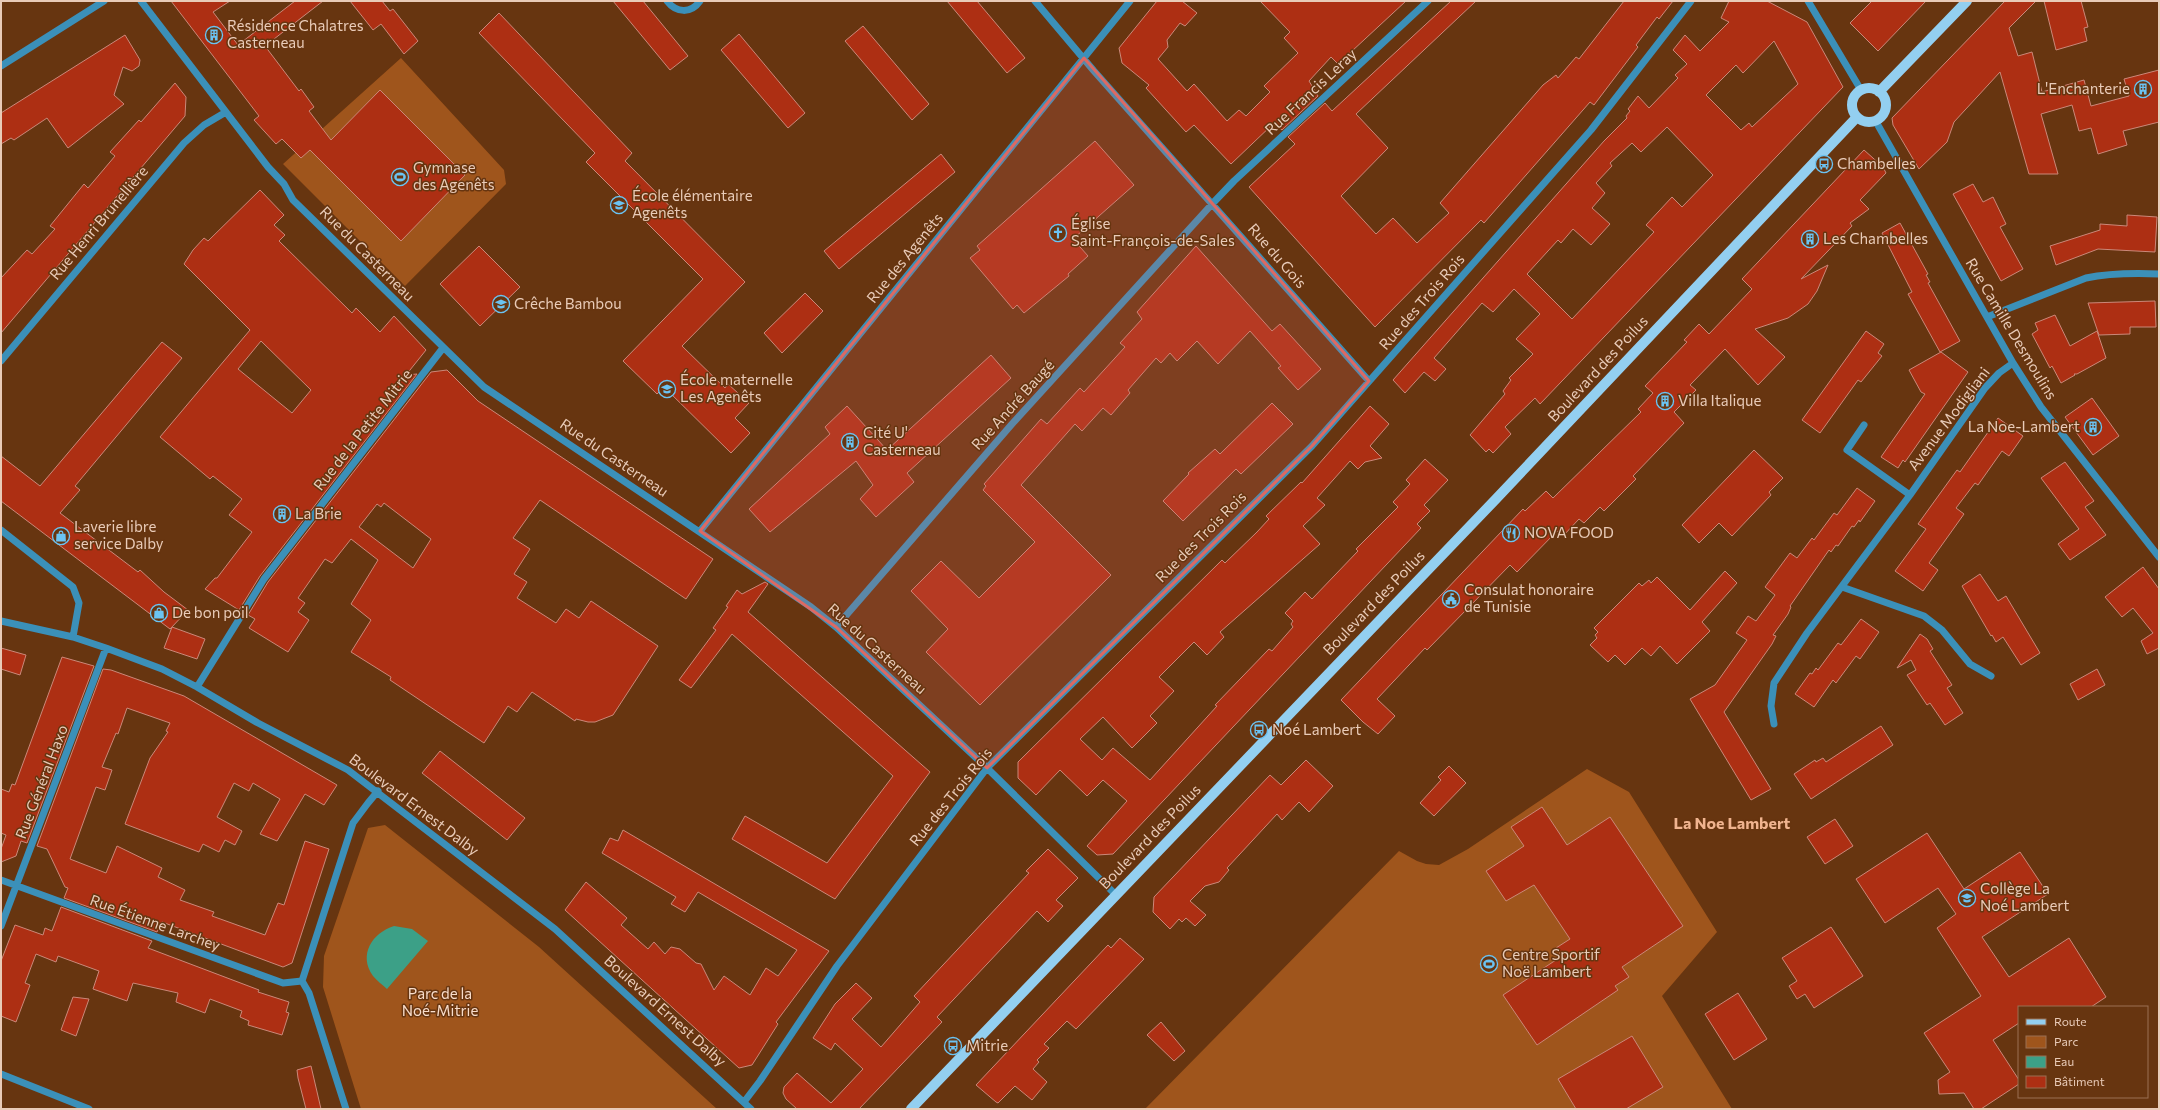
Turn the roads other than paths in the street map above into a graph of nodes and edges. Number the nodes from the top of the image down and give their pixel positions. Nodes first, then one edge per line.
1 (104, 1) edge
2 (140, 1) edge
3 (667, 1) edge
4 (700, 1) edge
5 (1035, 1) edge
6 (1130, 1) edge
7 (1428, 1) edge
8 (1692, 1) edge
9 (1808, 1) edge
10 (1967, 1) edge
11 (1084, 58) junction
12 (1, 66) edge
13 (1861, 90) junction
14 (1879, 92) junction
15 (226, 112) junction
16 (1857, 117) junction
17 (1875, 120) junction
18 (1213, 203) junction
19 (2159, 274) edge
20 (1987, 317) junction
21 (443, 348) junction
22 (1, 360) edge
23 (2013, 362) junction
24 (1369, 381) junction
25 (1864, 425) dead end
26 (1910, 495) junction
27 (1, 530) edge
28 (700, 531) junction
29 (2159, 543) edge
30 (2152, 548) junction
31 (2159, 557) edge
32 (1842, 586) junction
33 (1, 621) edge
34 (836, 628) junction
35 (73, 637) junction
36 (106, 648) junction
37 (1991, 676) dead end
38 (196, 687) junction
39 (1774, 724) dead end
40 (987, 768) junction
41 (378, 791) junction
42 (1, 880) edge
43 (16, 886) junction
44 (1116, 895) junction
45 (1, 926) edge
46 (302, 981) junction
47 (1, 1074) edge
48 (744, 1102) junction
49 (89, 1109) edge
50 (346, 1109) edge
51 (751, 1109) edge
52 (911, 1109) edge

1 - 12 street
2 - 15 street, Rue du Casterneau
3 - 4 street
5 - 11 street, Rue du Gois
6 - 11 street, Rue des Agenêts
7 - 18 street, Rue Francis Leray
8 - 24 street, Rue des Trois Rois
9 - 13 street
10 - 14 main road
11 - 18 street, Rue du Gois
11 - 28 street, Rue des Agenêts
13 - 14 main road
13 - 16 main road
14 - 17 main road
15 - 21 street, Rue du Casterneau
15 - 22 street, Rue Henri Brunellière
16 - 17 main road
16 - 44 main road, Boulevard des Poilus
17 - 20 street, Rue Camille Desmoulins
18 - 24 street, Rue du Gois
18 - 34 street, Rue André Baugé
19 - 20 street
20 - 23 street, Rue Camille Desmoulins
21 - 28 street, Rue du Casterneau
21 - 38 street, Rue de la Petite Mitrie
23 - 26 street, Avenue Modigliani
23 - 30 street, Rue Camille Desmoulins
24 - 40 street, Rue des Trois Rois
25 - 26 street, Avenue Modigliani
26 - 32 street, Avenue Modigliani
27 - 35 street
28 - 34 street, Rue du Casterneau
29 - 30 street
30 - 31 street, Rue Camille Desmoulins
32 - 37 street
32 - 39 street, Avenue Modigliani
33 - 35 street, Boulevard Ernest Dalby
34 - 40 street, Rue du Casterneau
35 - 36 street, Boulevard Ernest Dalby
36 - 38 street, Boulevard Ernest Dalby
36 - 43 street, Rue Général Haxo
38 - 41 street, Boulevard Ernest Dalby
40 - 44 street, Rue du Casterneau
40 - 48 street, Rue des Trois Rois
41 - 46 street
41 - 48 street, Boulevard Ernest Dalby
42 - 43 street, Rue Étienne Larchey
43 - 45 street, Rue Général Haxo
43 - 46 street, Rue Étienne Larchey
44 - 52 main road, Boulevard des Poilus
46 - 50 street
47 - 49 street
48 - 51 street, Boulevard Ernest Dalby

